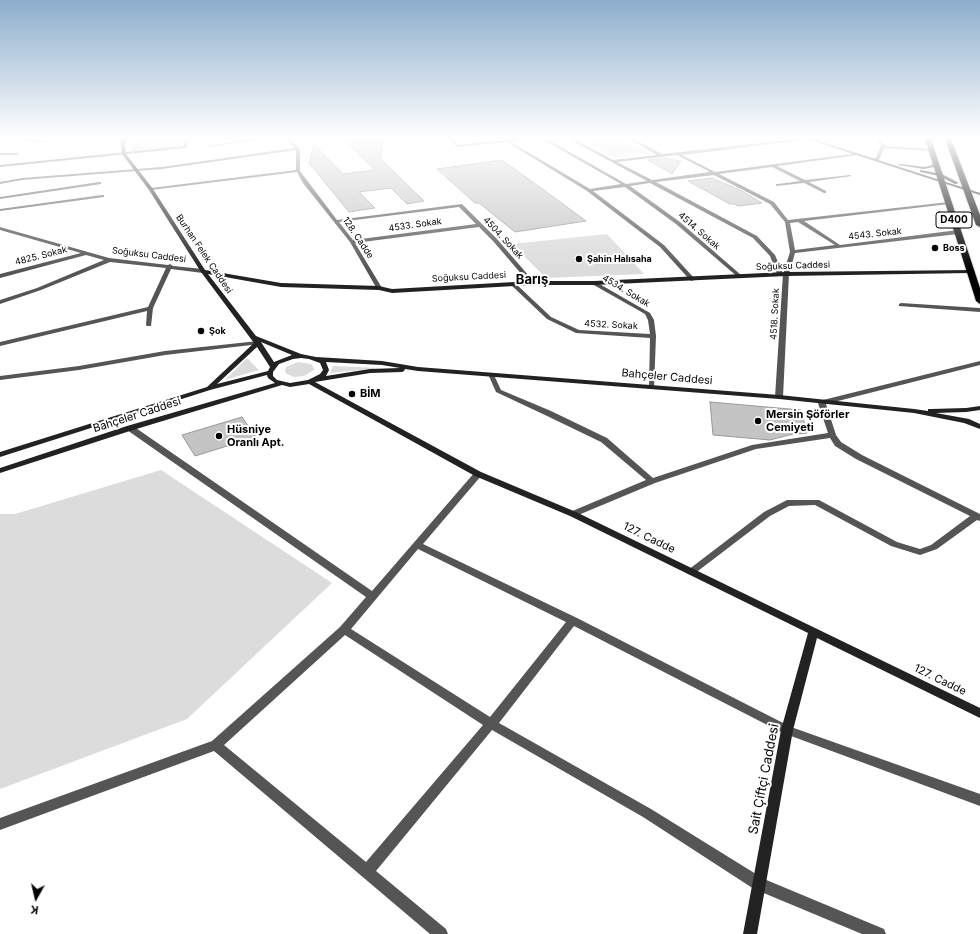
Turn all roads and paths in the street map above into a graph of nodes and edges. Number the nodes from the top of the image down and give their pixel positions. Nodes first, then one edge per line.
1 (99, 183) dead end
2 (146, 183) edge
3 (203, 183) edge
4 (304, 183) edge
5 (577, 183) edge
6 (621, 183) edge
7 (650, 183) edge
8 (655, 183) edge
9 (733, 183) edge
10 (799, 183) edge
11 (805, 183) edge
12 (943, 183) edge
13 (951, 183) edge
14 (951, 183) edge
15 (965, 183) edge
16 (778, 185) dead end
17 (627, 186) junction
18 (151, 189) junction
19 (967, 189) junction
20 (589, 190) junction
21 (980, 191) edge
22 (824, 192) dead end
23 (980, 194) edge
24 (102, 196) dead end
25 (0, 198) edge
26 (980, 200) edge
27 (971, 201) junction
28 (949, 203) junction
29 (0, 210) edge
30 (798, 220) junction
31 (337, 221) junction
32 (787, 222) junction
33 (480, 225) junction
34 (980, 225) edge
35 (0, 228) edge
36 (958, 232) junction
37 (352, 242) junction
38 (839, 246) junction
39 (793, 252) junction
40 (86, 254) junction
41 (109, 260) junction
42 (170, 266) junction
43 (970, 270) junction
44 (203, 271) junction
45 (783, 274) junction
46 (0, 276) edge
47 (739, 276) junction
48 (692, 279) junction
49 (532, 283) junction
50 (594, 283) junction
51 (513, 284) junction
52 (379, 288) junction
53 (980, 301) edge
54 (0, 302) edge
55 (901, 305) dead end
56 (150, 308) junction
57 (980, 310) edge
58 (149, 325) dead end
59 (253, 336) junction
60 (653, 336) junction
61 (258, 343) junction
62 (0, 344) edge
63 (301, 356) junction
64 (317, 359) junction
65 (980, 363) edge
66 (271, 369) junction
67 (418, 369) junction
68 (491, 374) junction
69 (0, 378) edge
70 (313, 380) junction
71 (282, 383) junction
72 (652, 387) junction
73 (208, 389) junction
74 (779, 398) junction
75 (822, 403) junction
76 (980, 408) edge
77 (914, 411) junction
78 (980, 427) edge
79 (130, 428) junction
80 (832, 436) junction
81 (0, 455) edge
82 (0, 471) edge
83 (478, 474) junction
84 (652, 481) junction
85 (573, 514) junction
86 (978, 517) edge
87 (417, 545) junction
88 (691, 572) junction
89 (373, 597) junction
90 (573, 621) junction
91 (344, 630) junction
92 (813, 632) junction
93 (980, 712) edge
94 (491, 724) junction
95 (787, 730) junction
96 (216, 745) junction
97 (980, 800) edge
98 (0, 824) edge
99 (366, 872) junction
100 (759, 884) junction
101 (441, 934) edge
102 (750, 934) edge
103 (879, 934) edge

1 - 25 street
2 - 18 street, Burhan Felek Caddesi
3 - 18 street
4 - 31 street, 128. Cadde
5 - 20 street
6 - 17 street, 4514. Sokak
7 - 17 street
8 - 45 street
9 - 32 street, 4518. Sokak
10 - 16 street
11 - 22 street
12 - 28 highway, D400
13 - 19 street
14 - 19 street
15 - 19 highway, D400
17 - 20 street
17 - 47 street, 4514. Sokak
18 - 44 street, Burhan Felek Caddesi
19 - 21 street
19 - 23 street
19 - 27 highway, D400
20 - 48 street
24 - 29 street
26 - 27 highway
27 - 34 highway, D400
28 - 30 street
28 - 36 highway, D400
30 - 32 street
30 - 38 street
31 - 33 street, 4504. Sokak
31 - 37 street, 128. Cadde
32 - 39 street, 4518. Sokak
33 - 37 street, 4533. Sokak
33 - 49 street, 4504. Sokak
35 - 40 street, Soğuksu Caddesi
36 - 38 street, 4543. Sokak
36 - 43 highway, D400
37 - 52 street, 128. Cadde
38 - 39 street, 4543. Sokak
39 - 45 street, 4518. Sokak
40 - 41 street, Soğuksu Caddesi
40 - 46 street, 4825. Sokak
41 - 42 street, Soğuksu Caddesi
41 - 54 street
42 - 44 street, Soğuksu Caddesi
42 - 56 street
43 - 45 street, Soğuksu Caddesi
43 - 53 highway, D400
44 - 52 street, Soğuksu Caddesi
44 - 59 street, Burhan Felek Caddesi
45 - 47 street, Soğuksu Caddesi
45 - 74 street, 4518. Sokak
47 - 48 street, Soğuksu Caddesi
48 - 50 street, Soğuksu Caddesi
49 - 50 street, Soğuksu Caddesi
49 - 51 street, Soğuksu Caddesi
50 - 60 street, 4534. Sokak
51 - 52 street, Soğuksu Caddesi
51 - 60 street, 4532. Sokak
55 - 57 street
56 - 58 street
56 - 62 street
59 - 61 street, Burhan Felek Caddesi
59 - 63 street
60 - 72 street, 4534. Sokak
61 - 66 street, Burhan Felek Caddesi
61 - 69 street
61 - 73 street
63 - 64 street
63 - 66 street, Bahçeler Caddesi
64 - 67 street
64 - 70 street
65 - 75 street
66 - 71 street, Burhan Felek Caddesi
66 - 73 street, Bahçeler Caddesi
67 - 68 street, Bahçeler Caddesi
67 - 70 street, Bahçeler Caddesi
68 - 72 street, Bahçeler Caddesi
68 - 84 street
70 - 71 street, Bahçeler Caddesi
70 - 83 street, 127. Cadde
71 - 79 street, Bahçeler Caddesi
72 - 74 street, Bahçeler Caddesi
73 - 81 street, Bahçeler Caddesi
74 - 75 street, Bahçeler Caddesi
75 - 77 street, Bahçeler Caddesi
75 - 80 street
76 - 77 street
77 - 78 street
79 - 82 street, Bahçeler Caddesi
79 - 89 street
80 - 84 street
80 - 86 street
83 - 85 street, 127. Cadde
83 - 87 street
84 - 85 street
85 - 88 street, 127. Cadde
86 - 88 street
87 - 89 street
87 - 90 street
88 - 92 street, 127. Cadde
89 - 91 street
90 - 94 street
90 - 95 street
91 - 94 street
91 - 96 street
92 - 93 street, 127. Cadde
92 - 95 street, Sait Çiftçi Caddesi
94 - 99 street
94 - 100 street
95 - 97 street
95 - 100 street, Sait Çiftçi Caddesi
96 - 98 street
96 - 99 street
99 - 101 street
100 - 102 street, Sait Çiftçi Caddesi
100 - 103 street

